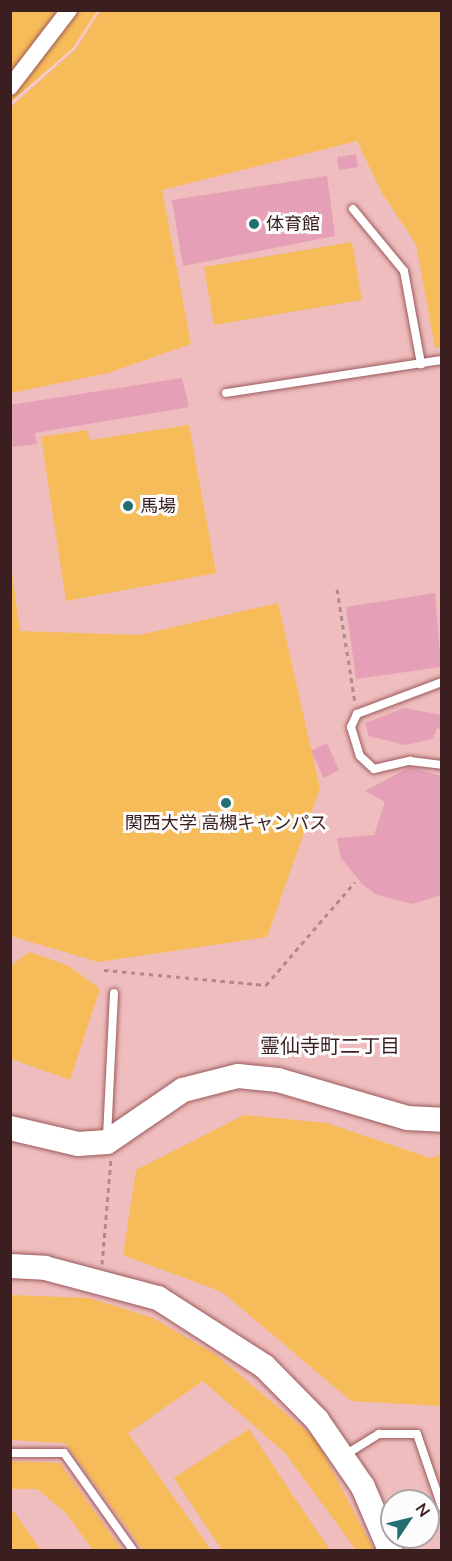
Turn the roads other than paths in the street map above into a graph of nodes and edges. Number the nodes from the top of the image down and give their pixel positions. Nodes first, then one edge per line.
1 (69, 10) edge
2 (10, 87) edge
3 (353, 209) dead end
4 (441, 360) edge
5 (421, 364) junction
6 (226, 393) dead end
7 (441, 682) edge
8 (441, 765) edge
9 (114, 993) dead end
10 (441, 1120) edge
11 (10, 1128) edge
12 (109, 1149) junction
13 (10, 1266) edge
14 (10, 1453) edge
15 (342, 1457) junction
16 (441, 1507) edge
17 (133, 1551) edge
18 (390, 1551) edge

1 - 2 street
3 - 5 lane
4 - 5 lane
5 - 6 lane
7 - 8 lane
9 - 12 lane
10 - 12 street
11 - 12 street
13 - 15 street
14 - 17 lane
15 - 16 lane
15 - 18 street

